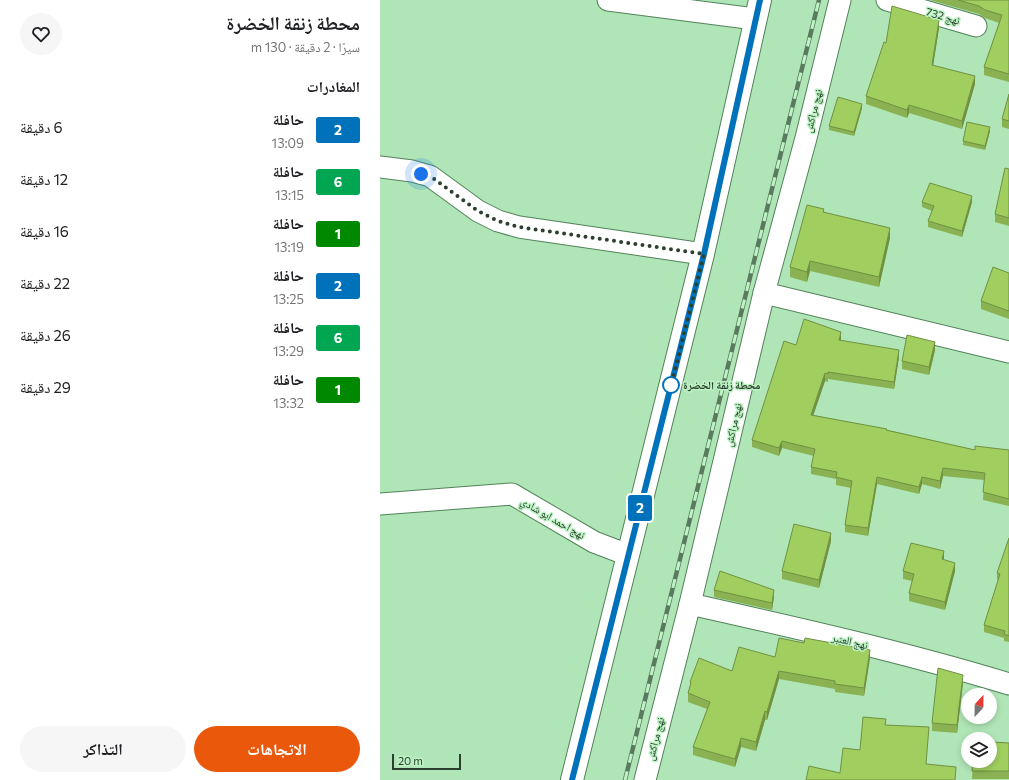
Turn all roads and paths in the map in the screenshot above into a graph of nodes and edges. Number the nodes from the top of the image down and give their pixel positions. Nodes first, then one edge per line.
1 (608, 0) edge
2 (840, 0) edge
3 (888, 0) edge
4 (758, 10) edge
5 (976, 26) dead end
6 (380, 167) edge
7 (704, 254) junction
8 (764, 293) junction
9 (1009, 352) edge
10 (380, 504) edge
11 (628, 555) junction
12 (690, 604) junction
13 (1009, 684) edge
14 (572, 780) edge
15 (645, 780) edge

1 - 4 street
2 - 8 street, نهج مراكش
3 - 5 street, نهج 732
4 - 7 main road
6 - 7 street
7 - 11 main road
8 - 9 street
8 - 12 street, نهج مراكش
10 - 11 street, نهج احمد ابو شادي
11 - 14 main road
12 - 13 street, نهج العنبر
12 - 15 street, نهج مراكش

